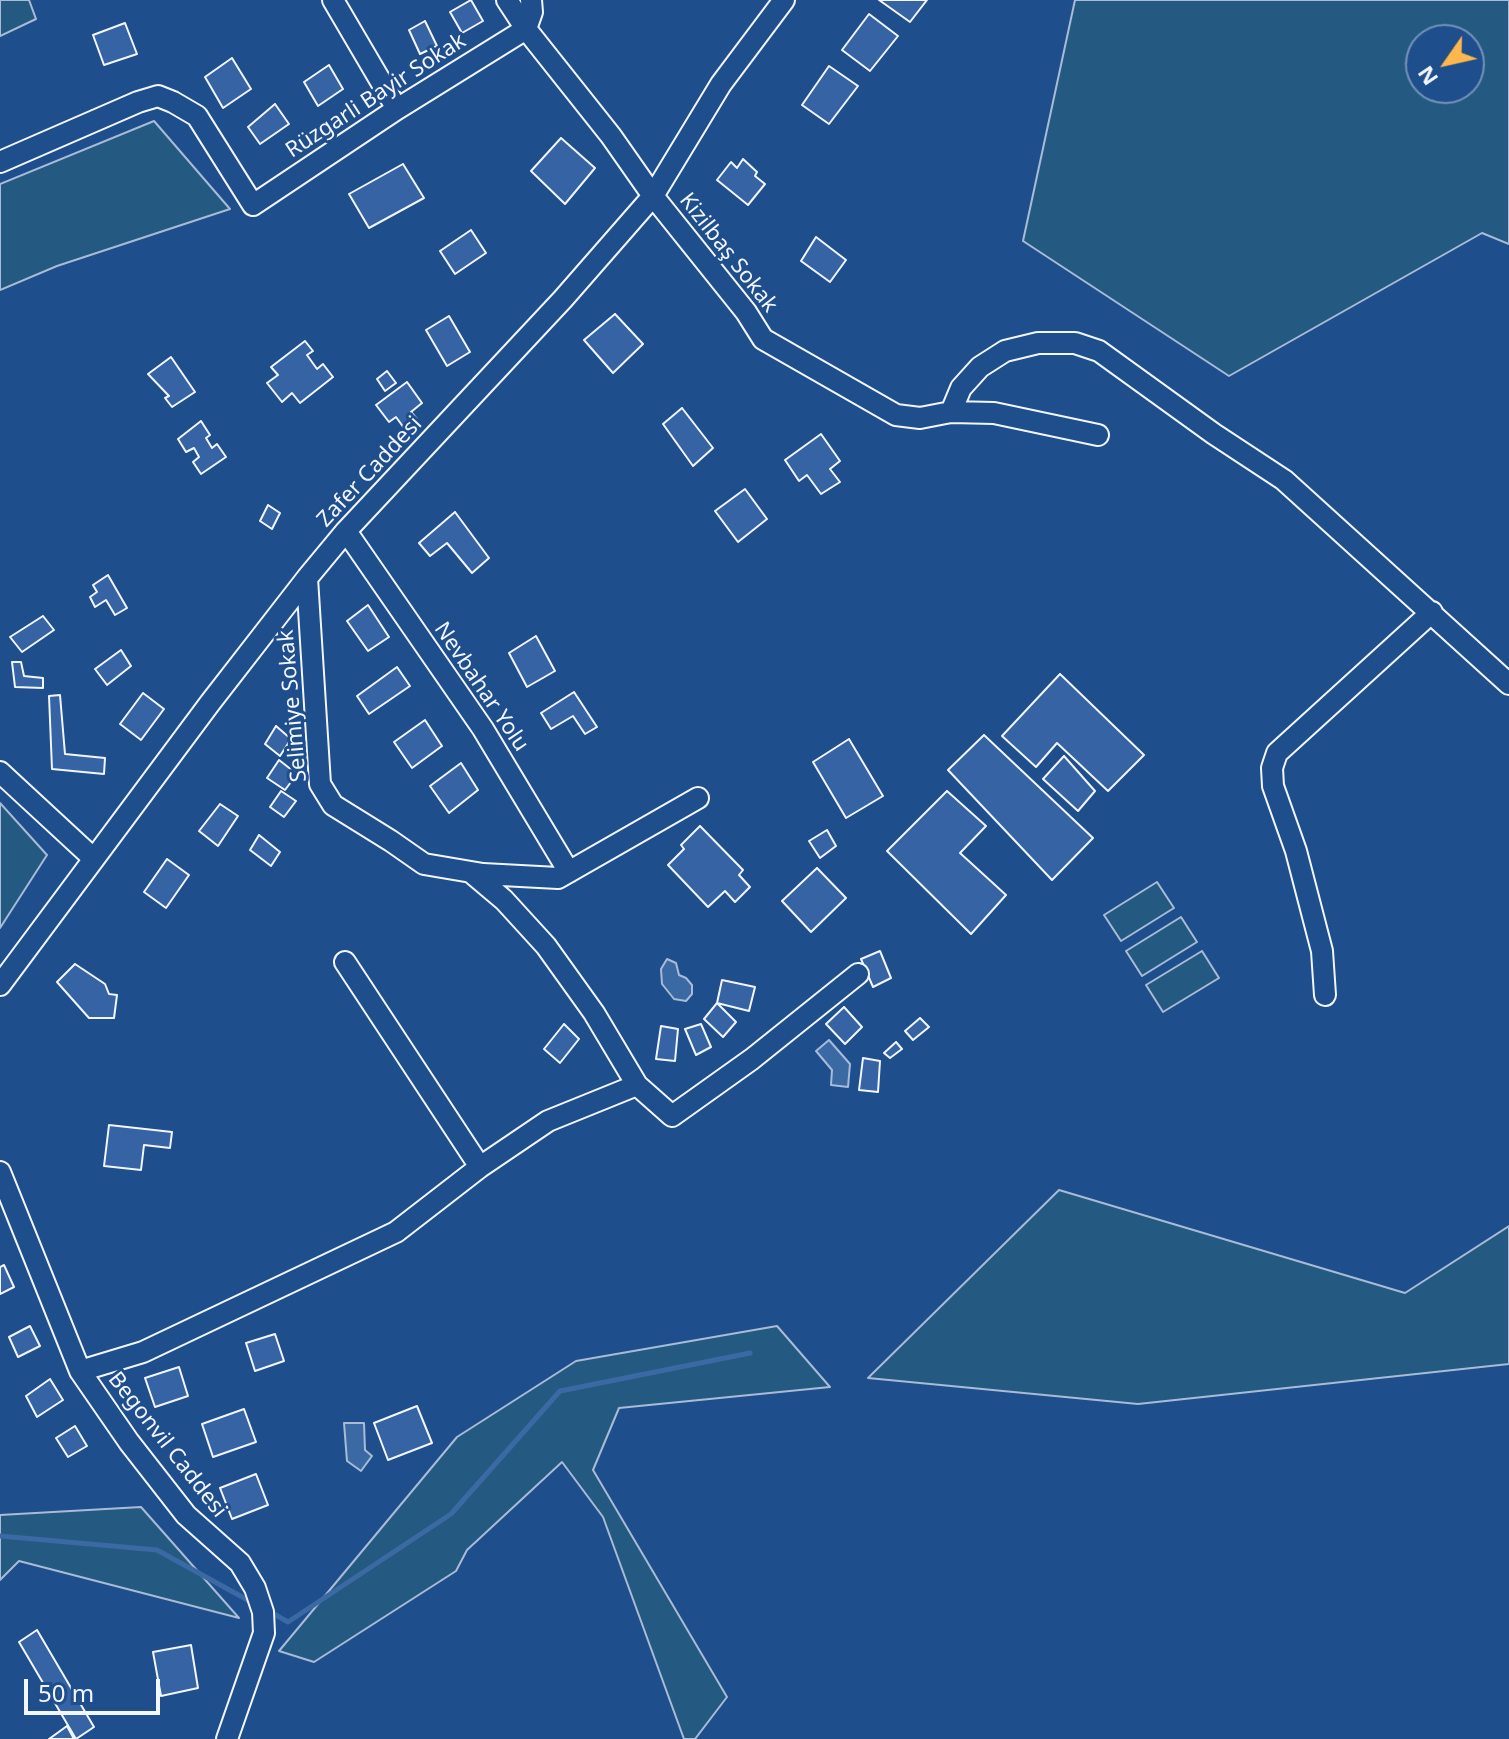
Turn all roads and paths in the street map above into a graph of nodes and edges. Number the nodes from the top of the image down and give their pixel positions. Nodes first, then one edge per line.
1 (333, 0) edge
2 (507, 0) edge
3 (531, 0) edge
4 (784, 0) edge
5 (526, 29) junction
6 (397, 109) junction
7 (0, 162) edge
8 (653, 196) junction
9 (951, 412) junction
10 (1098, 435) dead end
11 (346, 531) junction
12 (307, 578) junction
13 (1432, 612) junction
14 (1509, 684) edge
15 (0, 772) edge
16 (698, 798) dead end
17 (94, 859) junction
18 (469, 871) junction
19 (569, 872) junction
20 (345, 962) dead end
21 (858, 974) dead end
22 (0, 985) edge
23 (1325, 995) dead end
24 (637, 1085) junction
25 (480, 1167) junction
26 (0, 1172) edge
27 (80, 1371) junction
28 (227, 1739) edge

1 - 6 street
2 - 5 street, Kizilbaş Sokak
3 - 5 street
4 - 8 street, Zafer Caddesi
5 - 6 street, Rüzgarli Bayir Sokak
5 - 8 street, Kizilbaş Sokak
6 - 7 street, Rüzgarli Bayir Sokak
8 - 9 street, Kizilbaş Sokak
8 - 11 street, Zafer Caddesi
9 - 10 street
9 - 13 street
11 - 12 street, Zafer Caddesi
11 - 19 street, Nevbahar Yolu
12 - 17 street, Zafer Caddesi
12 - 18 street, Selimiye Sokak
13 - 14 street
13 - 23 street
15 - 17 street
16 - 19 street, Selimiye Sokak
17 - 22 street, Zafer Caddesi
18 - 19 street, Selimiye Sokak
18 - 24 street
20 - 25 street
21 - 24 street
24 - 25 street
25 - 27 street
26 - 27 street, Begonvil Caddesi
27 - 28 street, Begonvil Caddesi

